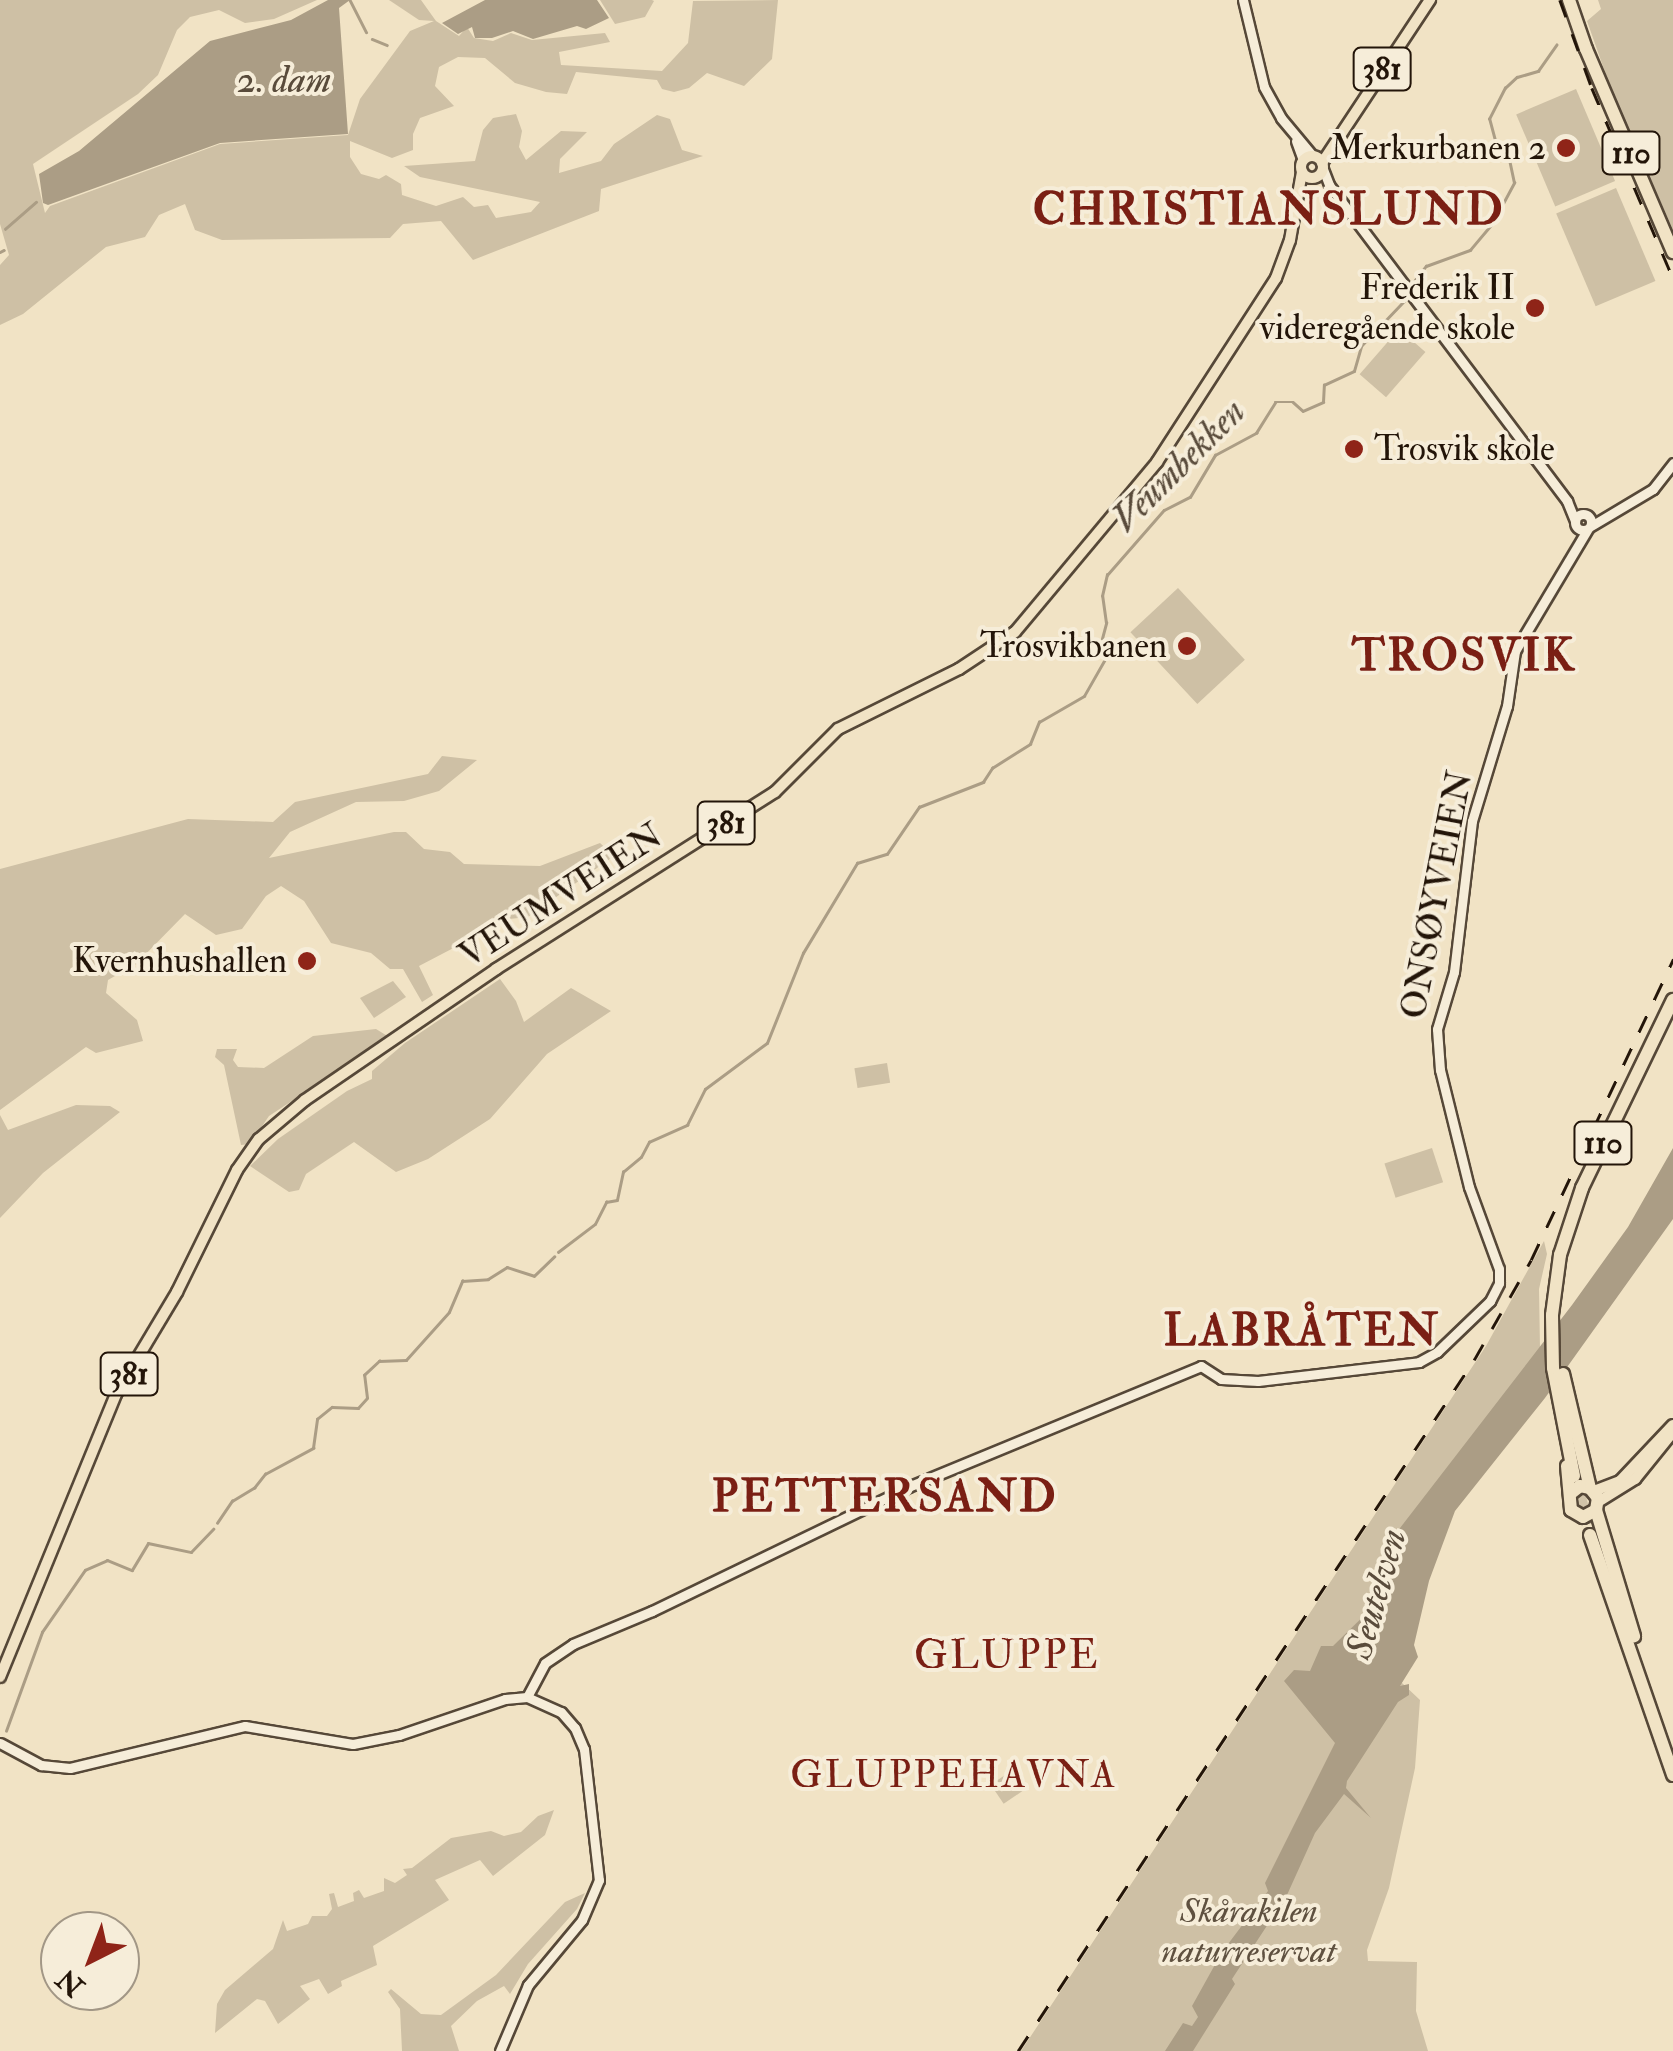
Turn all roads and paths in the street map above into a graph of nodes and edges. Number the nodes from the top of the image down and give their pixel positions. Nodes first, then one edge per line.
1 (1243, 0) edge
2 (1430, 0) edge
3 (1572, 0) edge
4 (1313, 166) junction
5 (1673, 252) edge
6 (1673, 462) edge
7 (1584, 522) junction
8 (1673, 1000) edge
9 (1673, 1018) edge
10 (1558, 1292) junction
11 (1562, 1400) junction
12 (1673, 1428) edge
13 (1577, 1475) tunnel mouth
14 (1570, 1494) junction
15 (1594, 1498) junction
16 (1575, 1514) junction
17 (1593, 1534) tunnel mouth
18 (1638, 1668) junction
19 (0, 1677) edge
20 (527, 1697) junction
21 (0, 1744) edge
22 (1673, 1754) edge
23 (1673, 1775) edge
24 (500, 2051) edge

1 - 4 street
2 - 4 main road, 381
3 - 5 highway, 110
4 - 7 street
4 - 19 main road, VEUMVEIEN / 381
6 - 7 street
7 - 20 street, ONSØYVEIEN
8 - 10 highway, 110
9 - 10 highway, 110
10 - 11 highway, 110
11 - 13 highway, 110
11 - 14 highway, 110
11 - 15 highway, 110
12 - 15 main road
14 - 15 highway
14 - 16 highway, 110
15 - 16 highway
15 - 18 highway, 110
16 - 18 highway, 110
17 - 18 highway, 110
18 - 22 highway, 110
18 - 23 highway, 110
20 - 21 street
20 - 24 street

